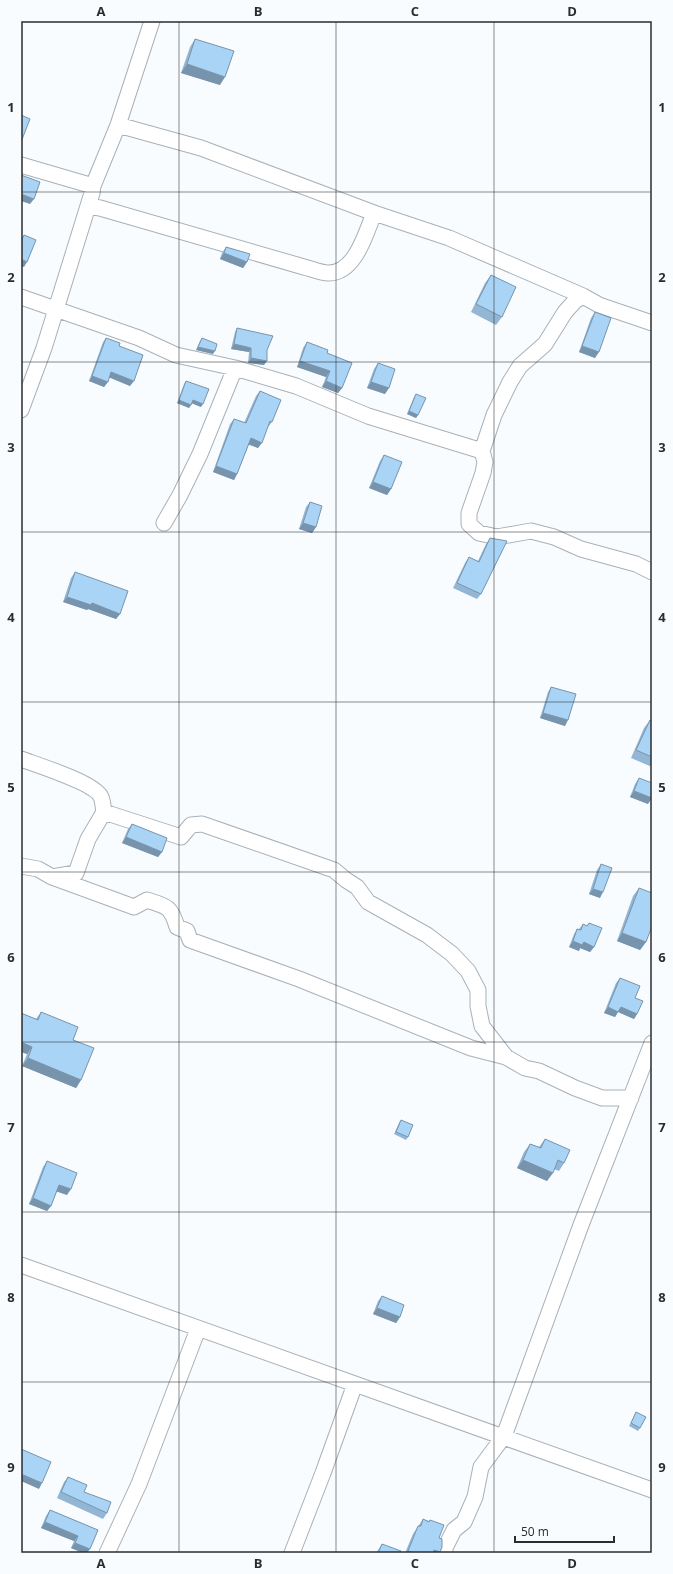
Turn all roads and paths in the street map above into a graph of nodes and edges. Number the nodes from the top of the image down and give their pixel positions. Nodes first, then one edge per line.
1 (152, 21) edge
2 (118, 125) junction
3 (21, 166) edge
4 (93, 186) junction
5 (88, 206) junction
6 (374, 213) junction
7 (583, 296) junction
8 (21, 297) edge
9 (56, 310) junction
10 (652, 323) edge
11 (235, 368) junction
12 (21, 410) edge
13 (482, 451) junction
14 (164, 523) dead end
15 (652, 572) edge
16 (21, 759) edge
17 (104, 812) junction
18 (21, 866) edge
19 (52, 877) junction
20 (652, 1043) edge
21 (506, 1057) junction
22 (631, 1098) junction
23 (21, 1265) edge
24 (198, 1328) junction
25 (355, 1384) junction
26 (504, 1436) junction
27 (652, 1490) edge
28 (107, 1553) edge
29 (292, 1553) edge
30 (445, 1553) edge

1 - 2 street
2 - 4 street
2 - 6 street
3 - 4 street
4 - 5 street
5 - 6 street
5 - 9 street
6 - 7 street
7 - 10 street
7 - 13 street
8 - 9 street
9 - 11 street
9 - 12 street
11 - 13 street
11 - 14 street
13 - 15 street
16 - 17 street
17 - 19 street
17 - 21 street
18 - 19 street
19 - 21 street
20 - 22 street
21 - 22 street
22 - 26 street
23 - 24 street
24 - 25 street
24 - 28 street
25 - 26 street
25 - 29 street
26 - 27 street
26 - 30 street

